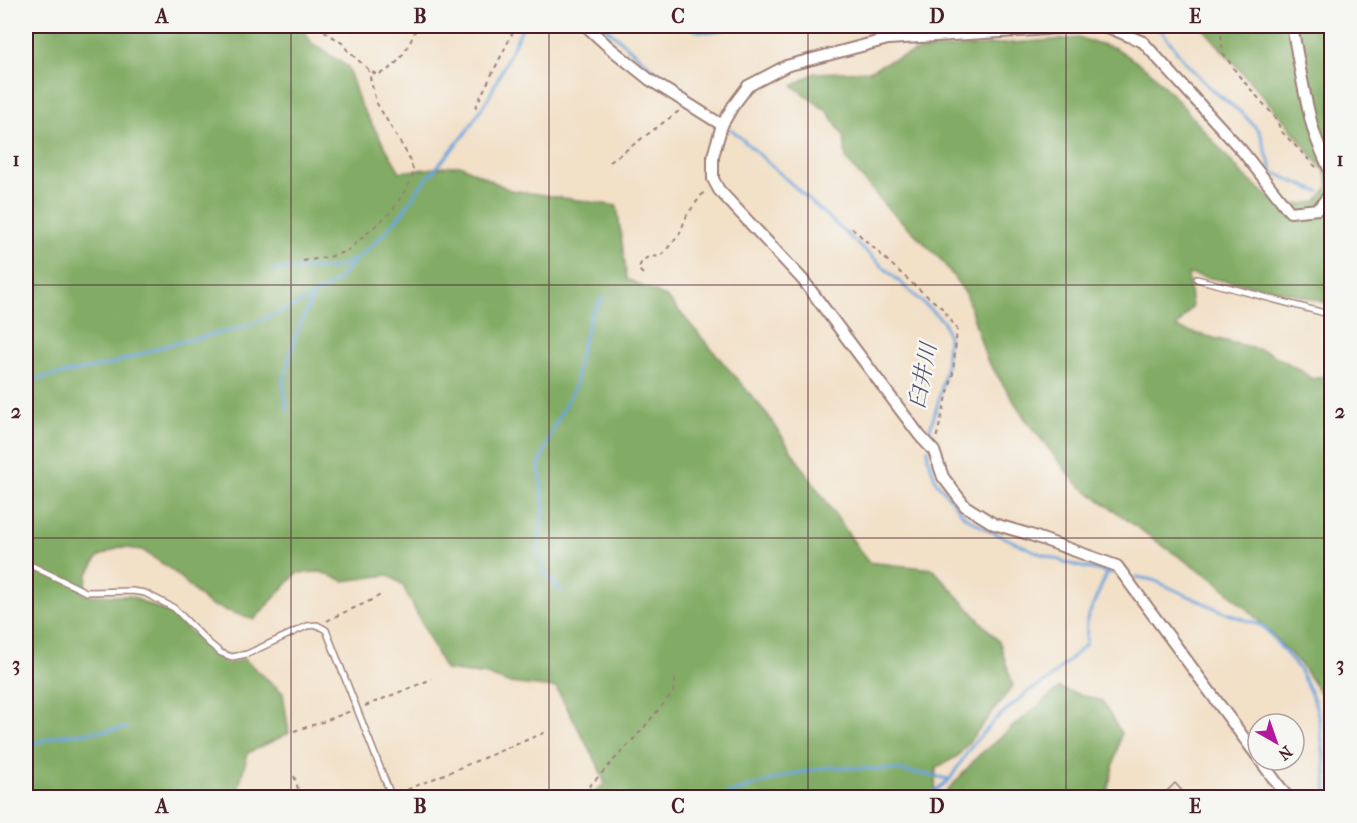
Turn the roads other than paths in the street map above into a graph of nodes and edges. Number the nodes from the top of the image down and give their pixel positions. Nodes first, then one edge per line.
1 (586, 26) edge
2 (1075, 26) edge
3 (1098, 26) edge
4 (1292, 26) edge
5 (722, 124) junction
6 (1332, 177) edge
7 (1332, 191) edge
8 (1197, 279) dead end
9 (1332, 315) edge
10 (26, 563) edge
11 (1246, 740) edge
12 (1269, 772) edge
13 (392, 797) edge
14 (1288, 798) edge

1 - 5 street
2 - 5 street
3 - 7 street
4 - 6 street
5 - 11 street
8 - 9 lane
10 - 13 lane
12 - 14 street

